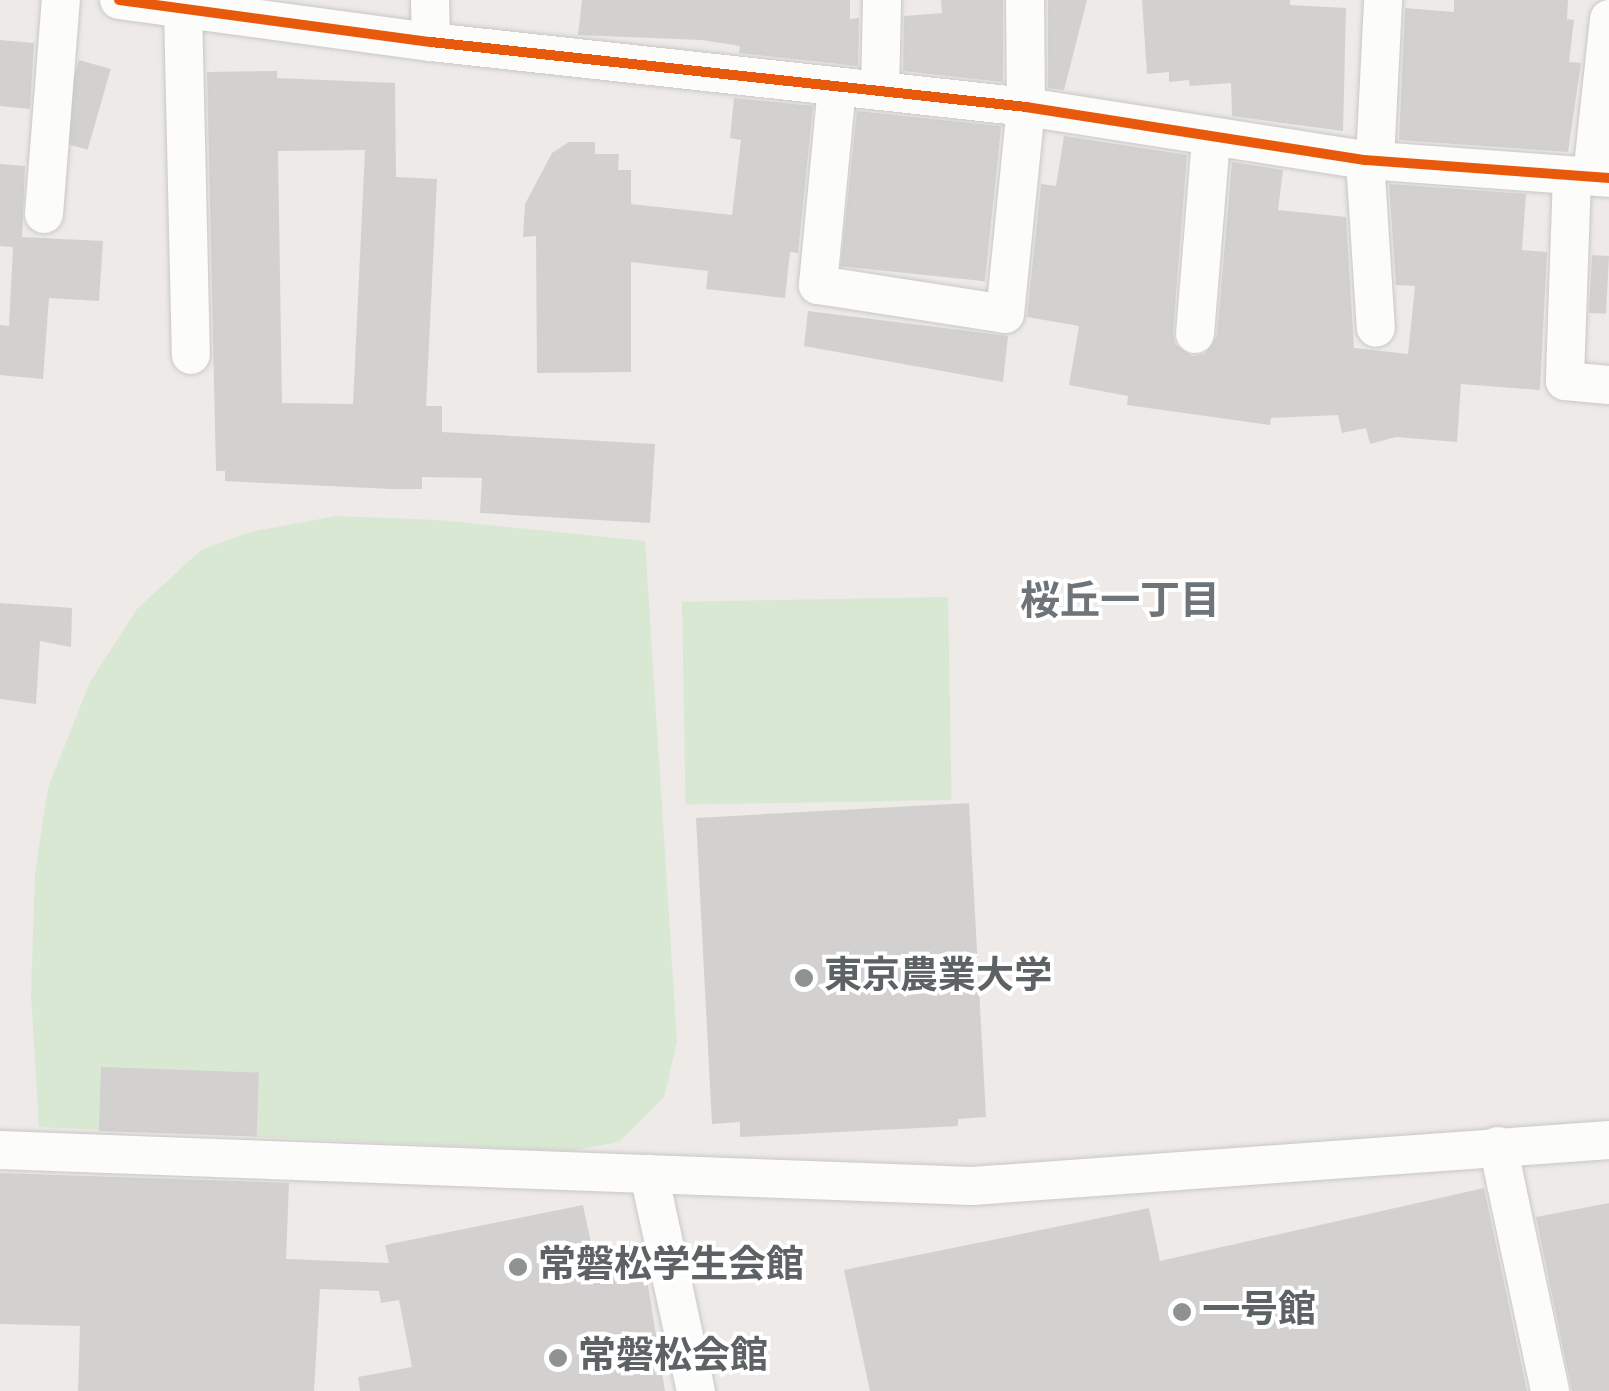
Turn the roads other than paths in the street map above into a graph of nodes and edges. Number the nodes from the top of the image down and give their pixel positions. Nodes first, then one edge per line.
1 (60, 0) edge
2 (120, 0) edge
3 (430, 0) edge
4 (882, 0) edge
5 (1024, 0) edge
6 (1383, 0) edge
7 (183, 9) junction
8 (1609, 19) edge
9 (431, 42) junction
10 (837, 87) junction
11 (880, 92) junction
12 (1026, 107) junction
13 (1211, 140) junction
14 (1370, 160) junction
15 (1591, 177) edge
16 (44, 214) dead end
17 (1376, 328) dead end
18 (1196, 334) dead end
19 (191, 356) dead end
20 (1609, 385) edge
21 (1609, 1140) edge
22 (1498, 1146) junction
23 (0, 1150) edge
24 (649, 1174) junction
25 (696, 1391) edge
26 (1550, 1391) edge

1 - 16 street
2 - 7 street
3 - 9 street
4 - 11 street
5 - 12 street
6 - 14 street
7 - 9 street
7 - 19 street
8 - 15 street
9 - 10 street
10 - 11 street
10 - 12 street
11 - 12 street
12 - 13 street
13 - 14 street
13 - 18 street
14 - 15 street
14 - 17 street
15 - 20 street
21 - 22 street
22 - 24 street
22 - 26 street
23 - 24 street
24 - 25 street

